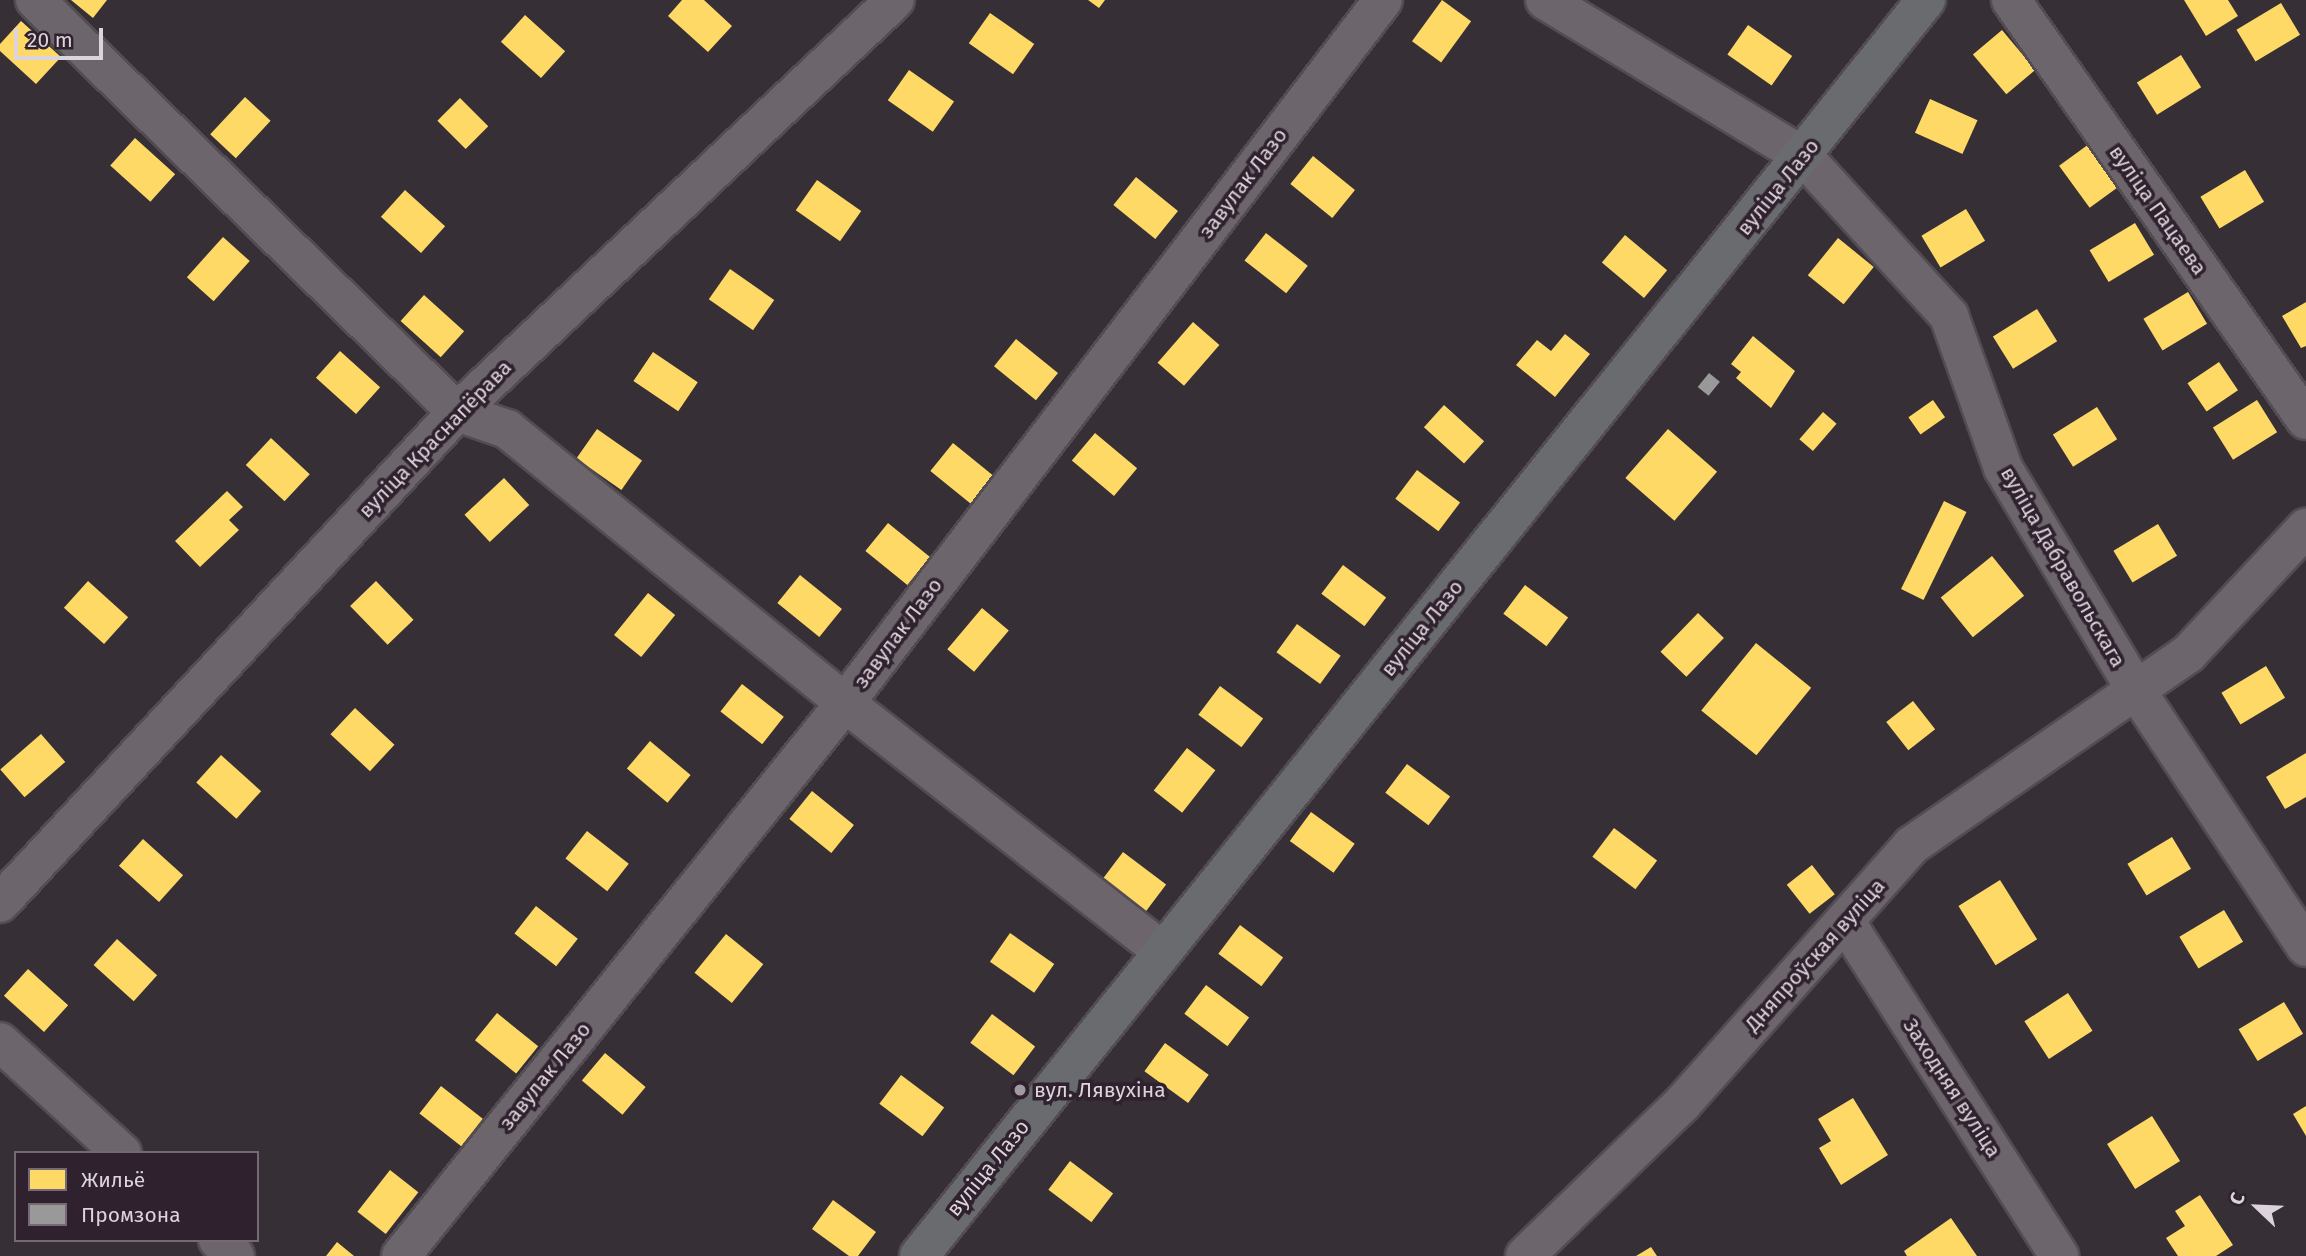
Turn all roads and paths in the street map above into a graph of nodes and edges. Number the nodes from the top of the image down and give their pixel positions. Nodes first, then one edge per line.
1 (35, 0) edge
2 (895, 0) edge
3 (1383, 0) edge
4 (1545, 0) edge
5 (1926, 0) edge
6 (2011, 0) edge
7 (1803, 156) junction
8 (457, 412) junction
9 (2306, 420) edge
10 (2306, 528) edge
11 (2136, 690) junction
12 (845, 703) junction
13 (0, 903) edge
14 (1845, 921) junction
15 (2306, 947) edge
16 (1162, 951) junction
17 (0, 1042) edge
18 (120, 1151) edge
19 (220, 1242) edge
20 (236, 1256) edge
21 (401, 1256) edge
22 (919, 1256) edge
23 (1525, 1256) edge
24 (2059, 1256) edge

1 - 8 street
2 - 8 street, вуліца Краснапёрава
3 - 12 street, завулак Лазо
4 - 7 street, вуліца Дабравольскага
5 - 7 main road, вуліца Лазо
6 - 9 street, вуліца Пацаева
7 - 11 street, вуліца Дабравольскага
7 - 16 main road, вуліца Лазо
8 - 12 street
8 - 13 street, вуліца Краснапёрава
10 - 11 street, Дняпроўская вуліца
11 - 14 street, Дняпроўская вуліца
11 - 15 street, вуліца Дабравольскага
12 - 16 street
12 - 21 street, завулак Лазо
14 - 23 street, Дняпроўская вуліца
14 - 24 street, Заходняя вуліца
16 - 22 main road, вуліца Лазо
17 - 18 street
19 - 20 street

